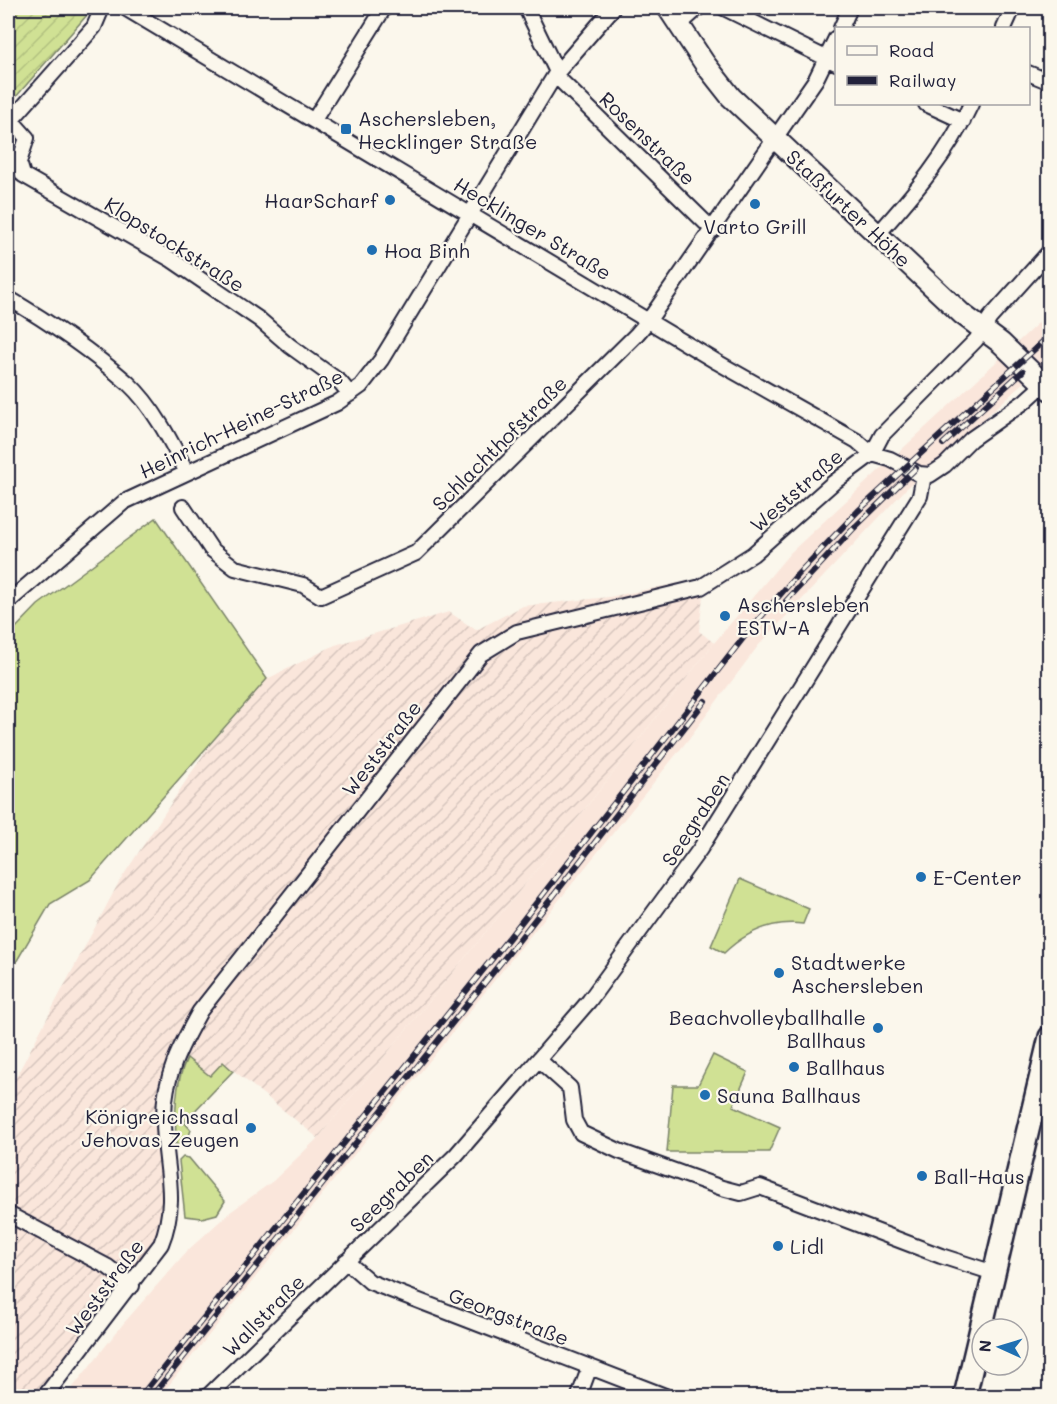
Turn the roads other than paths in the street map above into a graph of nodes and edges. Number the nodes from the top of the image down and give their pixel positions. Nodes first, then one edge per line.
1 (102, 8) edge
2 (125, 8) edge
3 (384, 8) edge
4 (526, 8) edge
5 (613, 8) edge
6 (668, 8) edge
7 (698, 8) edge
8 (724, 8) edge
9 (850, 8) edge
10 (1013, 8) edge
11 (679, 25) junction
12 (841, 27) edge
13 (1004, 27) edge
14 (832, 61) edge
15 (1030, 73) edge
16 (556, 74) junction
17 (1050, 82) edge
18 (928, 105) edge
19 (970, 105) edge
20 (314, 120) junction
21 (963, 121) junction
22 (9, 122) edge
23 (774, 138) junction
24 (471, 214) junction
25 (713, 230) junction
26 (877, 235) junction
27 (1050, 251) edge
28 (8, 298) edge
29 (650, 321) junction
30 (982, 329) junction
31 (1047, 387) edge
32 (350, 394) junction
33 (872, 454) junction
34 (186, 471) junction
35 (924, 475) junction
36 (183, 507) dead end
37 (8, 602) edge
38 (1050, 1037) edge
39 (540, 1061) junction
40 (8, 1214) edge
41 (346, 1261) junction
42 (994, 1273) junction
43 (132, 1286) junction
44 (590, 1368) junction
45 (45, 1396) edge
46 (208, 1396) edge
47 (579, 1396) edge
48 (665, 1396) edge
49 (964, 1396) edge

1 - 22 street, Klopstockstraße
2 - 20 street, Hecklinger Straße
3 - 20 street
4 - 16 street, Rosenstraße
5 - 16 street, Heinrich-Heine-Straße
6 - 11 main road, Staßfurter Höhe
7 - 11 street
8 - 14 street
9 - 12 street
10 - 13 street
11 - 23 main road, Staßfurter Höhe
14 - 23 street, Schlachthofstraße
15 - 17 street
16 - 24 street, Heinrich-Heine-Straße
16 - 25 street, Rosenstraße
18 - 21 street
19 - 21 street
20 - 24 street, Hecklinger Straße
21 - 26 street
22 - 32 street, Klopstockstraße
23 - 25 street, Schlachthofstraße
23 - 26 main road, Staßfurter Höhe
24 - 29 street, Hecklinger Straße
24 - 32 street, Heinrich-Heine-Straße
25 - 29 street, Schlachthofstraße
26 - 30 main road, Staßfurter Höhe
27 - 30 street, Weststraße
28 - 34 street
29 - 33 street, Hecklinger Straße
29 - 36 street, Schlachthofstraße
30 - 31 main road, Staßfurter Höhe
30 - 33 street, Weststraße
31 - 35 street
32 - 34 street, Heinrich-Heine-Straße
33 - 35 street, Hecklinger Straße
33 - 43 street, Weststraße
34 - 37 street, Heinrich-Heine-Straße
35 - 39 street, Seegraben
38 - 42 main road
39 - 41 street, Seegraben
39 - 42 street
40 - 43 street
41 - 44 street, Georgstraße
41 - 46 street, Wallstraße
42 - 49 main road
43 - 45 street, Weststraße
44 - 47 street
44 - 48 street, Georgstraße

